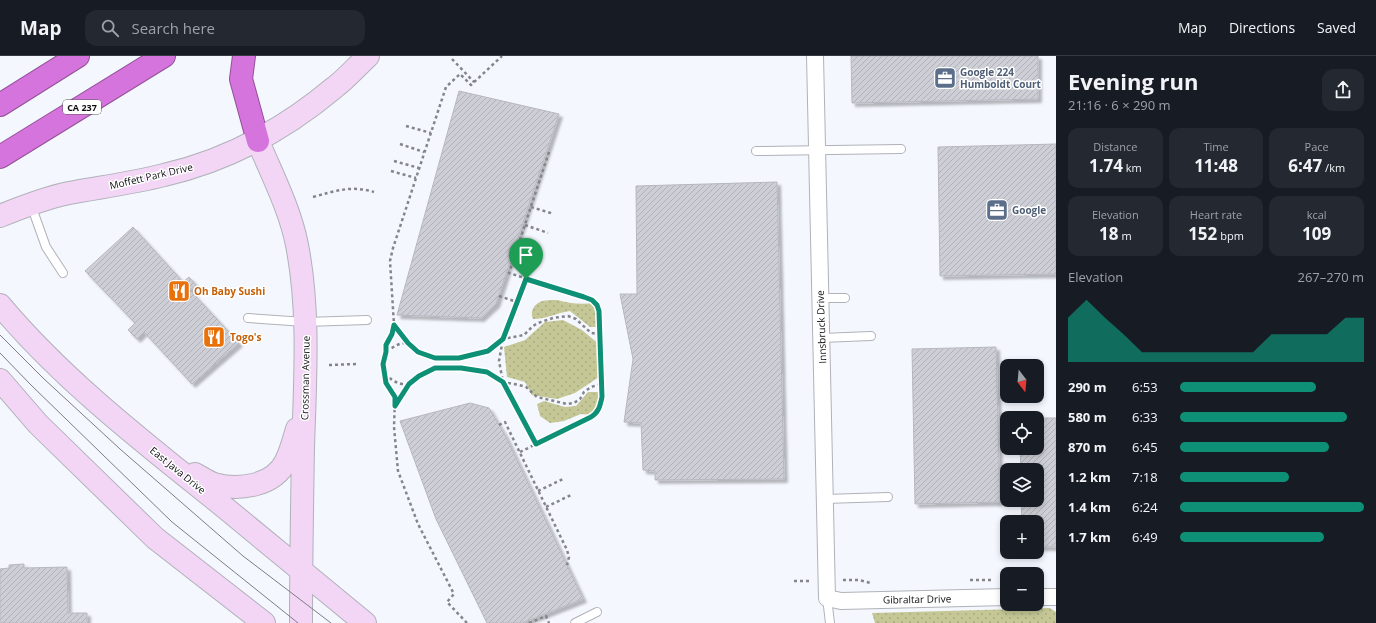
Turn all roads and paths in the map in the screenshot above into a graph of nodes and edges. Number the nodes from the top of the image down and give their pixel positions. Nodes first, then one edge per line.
1 (78, 56) edge
2 (164, 56) edge
3 (244, 56) edge
4 (368, 56) edge
5 (502, 56) edge
6 (815, 56) edge
7 (452, 59) dead end
8 (474, 82) junction
9 (0, 105) edge
10 (406, 126) dead end
11 (431, 133) junction
12 (258, 140) junction
13 (400, 144) dead end
14 (550, 149) dead end
15 (901, 149) dead end
16 (817, 150) junction
17 (756, 151) dead end
18 (424, 152) junction
19 (0, 157) edge
20 (394, 161) dead end
21 (419, 168) junction
22 (391, 171) dead end
23 (416, 178) junction
24 (374, 192) dead end
25 (313, 197) dead end
26 (31, 204) junction
27 (531, 207) junction
28 (554, 214) dead end
29 (0, 216) edge
30 (525, 225) junction
31 (548, 233) dead end
32 (63, 274) dead end
33 (526, 279) junction
34 (499, 296) dead end
35 (820, 298) junction
36 (845, 298) dead end
37 (517, 302) junction
38 (0, 306) edge
39 (248, 318) dead end
40 (367, 320) dead end
41 (305, 322) junction
42 (394, 325) junction
43 (600, 334) junction
44 (871, 336) dead end
45 (821, 338) junction
46 (503, 339) junction
47 (408, 343) junction
48 (386, 352) junction
49 (357, 364) dead end
50 (329, 365) dead end
51 (385, 374) junction
52 (0, 380) edge
53 (503, 382) junction
54 (409, 384) junction
55 (601, 384) junction
56 (395, 406) junction
57 (305, 407) junction
58 (499, 425) dead end
59 (536, 444) junction
60 (148, 446) junction
61 (520, 452) junction
62 (563, 479) dead end
63 (538, 491) junction
64 (571, 495) dead end
65 (888, 497) dead end
66 (825, 499) junction
67 (546, 508) junction
68 (567, 565) dead end
69 (301, 572) junction
70 (1056, 596) edge
71 (1000, 597) edge
72 (1044, 597) edge
73 (827, 598) junction
74 (597, 612) dead end
75 (256, 620) edge
76 (301, 623) edge
77 (365, 623) edge
78 (467, 623) edge
79 (529, 623) edge
80 (549, 623) edge
81 (575, 623) edge
82 (830, 623) edge

1 - 9 highway
2 - 19 highway, CA 237
3 - 12 highway
4 - 12 main road, Moffett Park Drive
5 - 8 path
6 - 16 street, Innsbruck Drive
7 - 8 path
8 - 11 path
10 - 11 path
11 - 18 path
12 - 26 main road, Moffett Park Drive
12 - 41 main road, Crossman Avenue
13 - 18 path
14 - 27 path
15 - 16 lane
16 - 17 lane
16 - 35 street, Innsbruck Drive
18 - 21 path
20 - 21 path
21 - 23 path
22 - 23 path
23 - 42 path
24 - 25 path
26 - 29 main road, Moffett Park Drive
26 - 32 lane
27 - 28 path
27 - 30 path
30 - 31 path
30 - 33 path
33 - 37 path
33 - 43 path
34 - 37 path
35 - 36 lane
35 - 45 street, Innsbruck Drive
37 - 46 path
38 - 60 main road, East Java Drive
39 - 41 lane
40 - 41 lane
41 - 57 main road, Crossman Avenue
42 - 47 path
42 - 48 path
43 - 46 path
43 - 55 path
44 - 45 lane
45 - 66 street, Innsbruck Drive
46 - 47 path
46 - 53 path
47 - 48 path
48 - 51 path
49 - 50 path
51 - 54 path
51 - 56 path
52 - 75 main road
53 - 54 path
53 - 55 path
53 - 59 path
54 - 56 path
55 - 59 path
56 - 78 path
57 - 60 main road
57 - 69 main road, Crossman Avenue
58 - 61 path
59 - 61 path
60 - 69 main road, East Java Drive
61 - 63 path
62 - 63 path
63 - 67 path
64 - 67 path
65 - 66 lane
66 - 73 street, Innsbruck Drive
67 - 68 path
69 - 76 main road, Crossman Avenue
69 - 77 main road, East Java Drive
70 - 72 street
71 - 73 street, Gibraltar Drive
73 - 82 lane
74 - 81 lane
79 - 80 path

